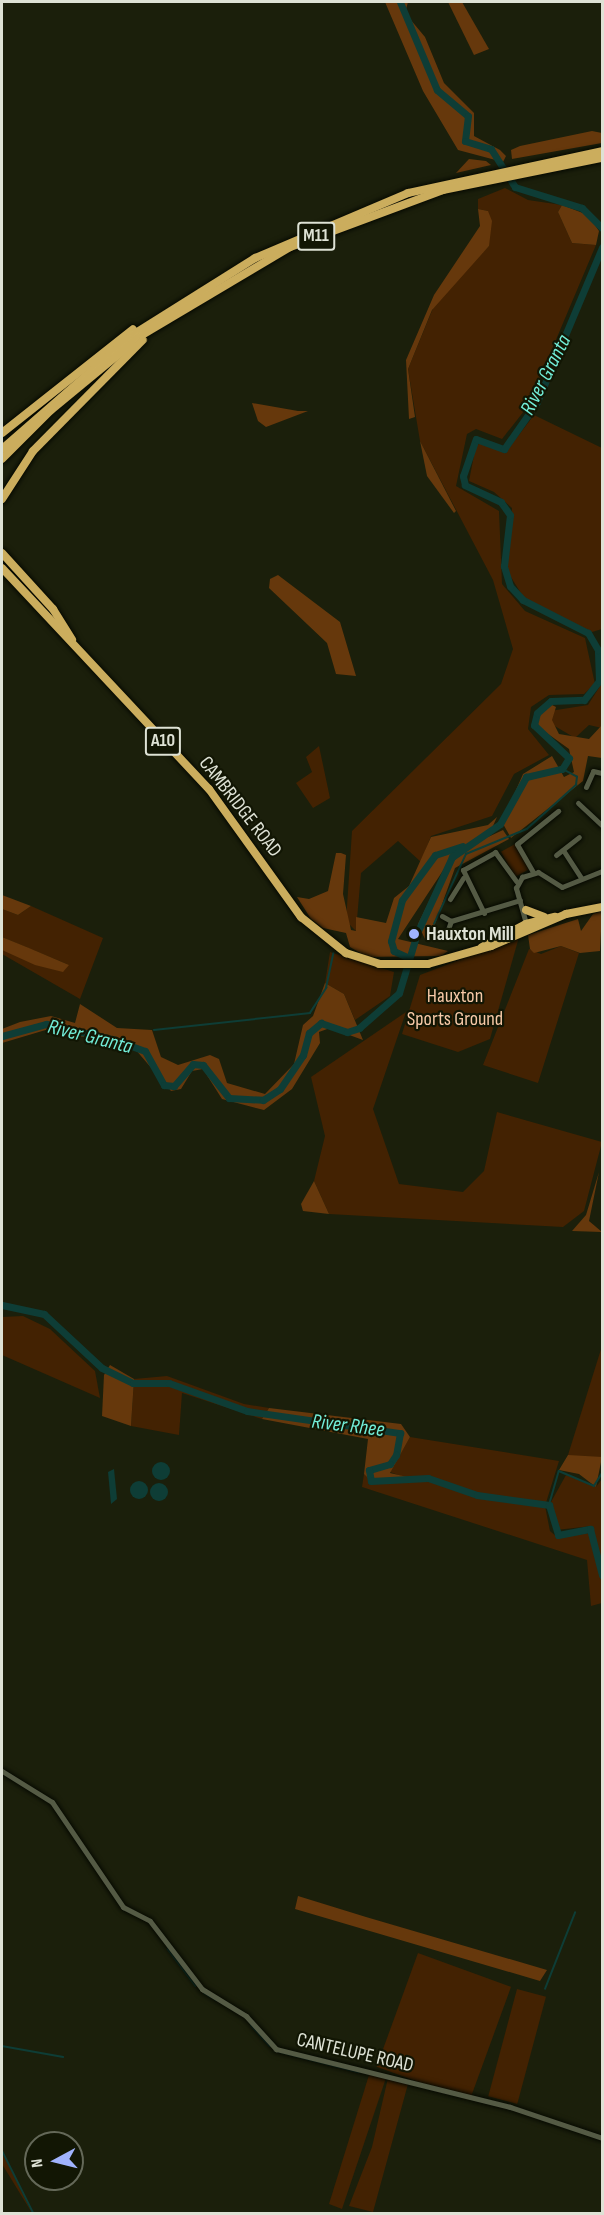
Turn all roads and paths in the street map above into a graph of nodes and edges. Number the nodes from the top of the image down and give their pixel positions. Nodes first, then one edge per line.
1 (603, 151) edge
2 (603, 158) edge
3 (515, 169) junction
4 (493, 174) junction
5 (166, 311) junction
6 (154, 327) junction
7 (2, 433) edge
8 (2, 449) edge
9 (2, 459) edge
10 (2, 499) edge
11 (2, 553) edge
12 (2, 568) edge
13 (72, 642) junction
14 (603, 774) edge
15 (586, 787) dead end
16 (578, 803) dead end
17 (558, 811) dead end
18 (603, 826) edge
19 (603, 833) edge
20 (579, 837) dead end
21 (563, 850) junction
22 (556, 855) dead end
23 (532, 872) junction
24 (602, 873) edge
25 (463, 878) junction
26 (581, 878) junction
27 (516, 881) junction
28 (450, 898) dead end
29 (520, 900) junction
30 (603, 907) edge
31 (525, 910) junction
32 (484, 914) junction
33 (442, 916) dead end
34 (544, 917) junction
35 (555, 917) junction
36 (451, 921) junction
37 (530, 926) junction
38 (447, 932) dead end
39 (2, 1771) edge
40 (603, 2138) edge

1 - 3 highway, M11
2 - 3 highway, M11
3 - 4 highway, M11
4 - 5 highway, M11
4 - 6 highway, M11
5 - 7 highway, M11
5 - 8 highway, M11
6 - 9 highway, M11
6 - 10 highway, M11
11 - 13 highway, CAMBRIDGE ROAD / A10
12 - 13 highway, CAMBRIDGE ROAD / A10
13 - 37 highway, CAMBRIDGE ROAD / A10
14 - 15 street
16 - 18 street
17 - 23 street
18 - 19 street
20 - 21 street
21 - 22 street
21 - 26 street
23 - 26 street
23 - 27 street
24 - 26 street
25 - 27 street
25 - 28 street
25 - 32 street
27 - 29 street
29 - 31 street
29 - 32 street
30 - 35 highway, A10
31 - 34 highway
31 - 37 street
32 - 36 street
33 - 36 street
34 - 35 highway, A10
34 - 37 highway, A10
35 - 37 highway, A10
36 - 38 street
39 - 40 street, CANTELUPE ROAD

